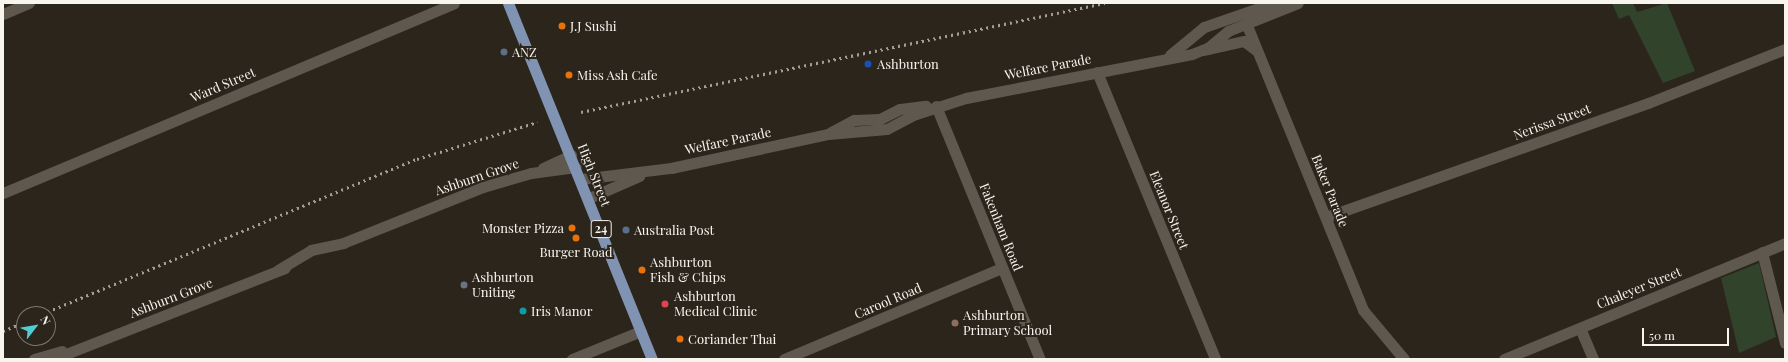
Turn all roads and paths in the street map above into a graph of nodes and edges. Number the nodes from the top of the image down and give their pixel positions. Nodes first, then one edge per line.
1 (29, 3) edge
2 (454, 3) edge
3 (508, 3) edge
4 (1298, 3) edge
5 (1242, 13) junction
6 (3, 14) edge
7 (1246, 23) junction
8 (1785, 49) edge
9 (1203, 50) junction
10 (1259, 54) junction
11 (1166, 57) junction
12 (1097, 72) junction
13 (936, 106) junction
14 (571, 155) junction
15 (576, 167) junction
16 (658, 170) junction
17 (531, 174) junction
18 (581, 179) junction
19 (3, 193) edge
20 (589, 198) junction
21 (1326, 217) junction
22 (1785, 243) edge
23 (1762, 252) junction
24 (1002, 268) junction
25 (1580, 328) junction
26 (641, 331) junction
27 (1785, 342) edge
28 (74, 349) junction
29 (34, 359) edge
30 (53, 359) edge
31 (572, 359) edge
32 (652, 359) edge
33 (784, 359) edge
34 (1040, 359) edge
35 (1215, 359) edge
36 (1404, 359) edge
37 (1504, 359) edge
38 (1592, 359) edge

1 - 6 street
2 - 19 street, Ward Street
3 - 14 main road, High Street / 24
4 - 5 street, Welfare Parade
4 - 7 street, Welfare Parade
5 - 7 street, Baker Parade
5 - 11 street, Welfare Parade
7 - 9 street, Welfare Parade
7 - 10 street, Baker Parade
8 - 21 street, Nerissa Street
9 - 10 street
9 - 11 street, Welfare Parade
10 - 21 street, Baker Parade
11 - 12 street, Welfare Parade
12 - 13 street, Welfare Parade
12 - 35 street, Eleanor Street
13 - 16 street, Welfare Parade
13 - 24 street, Fakenham Road
14 - 15 main road, High Street / 24
14 - 17 street, Ashburn Grove
15 - 17 street, Ashburn Grove
15 - 18 main road, High Street / 24
16 - 18 street, Welfare Parade
16 - 20 street, Welfare Parade
17 - 28 street, Ashburn Grove
18 - 20 main road, High Street / 24
20 - 26 main road, High Street / 24
21 - 36 street, Baker Parade
22 - 23 street, Chaleyer Street
23 - 25 street, Chaleyer Street
23 - 27 street
24 - 33 street, Carool Road
24 - 34 street, Fakenham Road
25 - 37 street, Chaleyer Street
25 - 38 street
26 - 31 street
26 - 32 main road, High Street / 24
28 - 29 street, Ashburn Grove
28 - 30 street, Ashburn Grove

